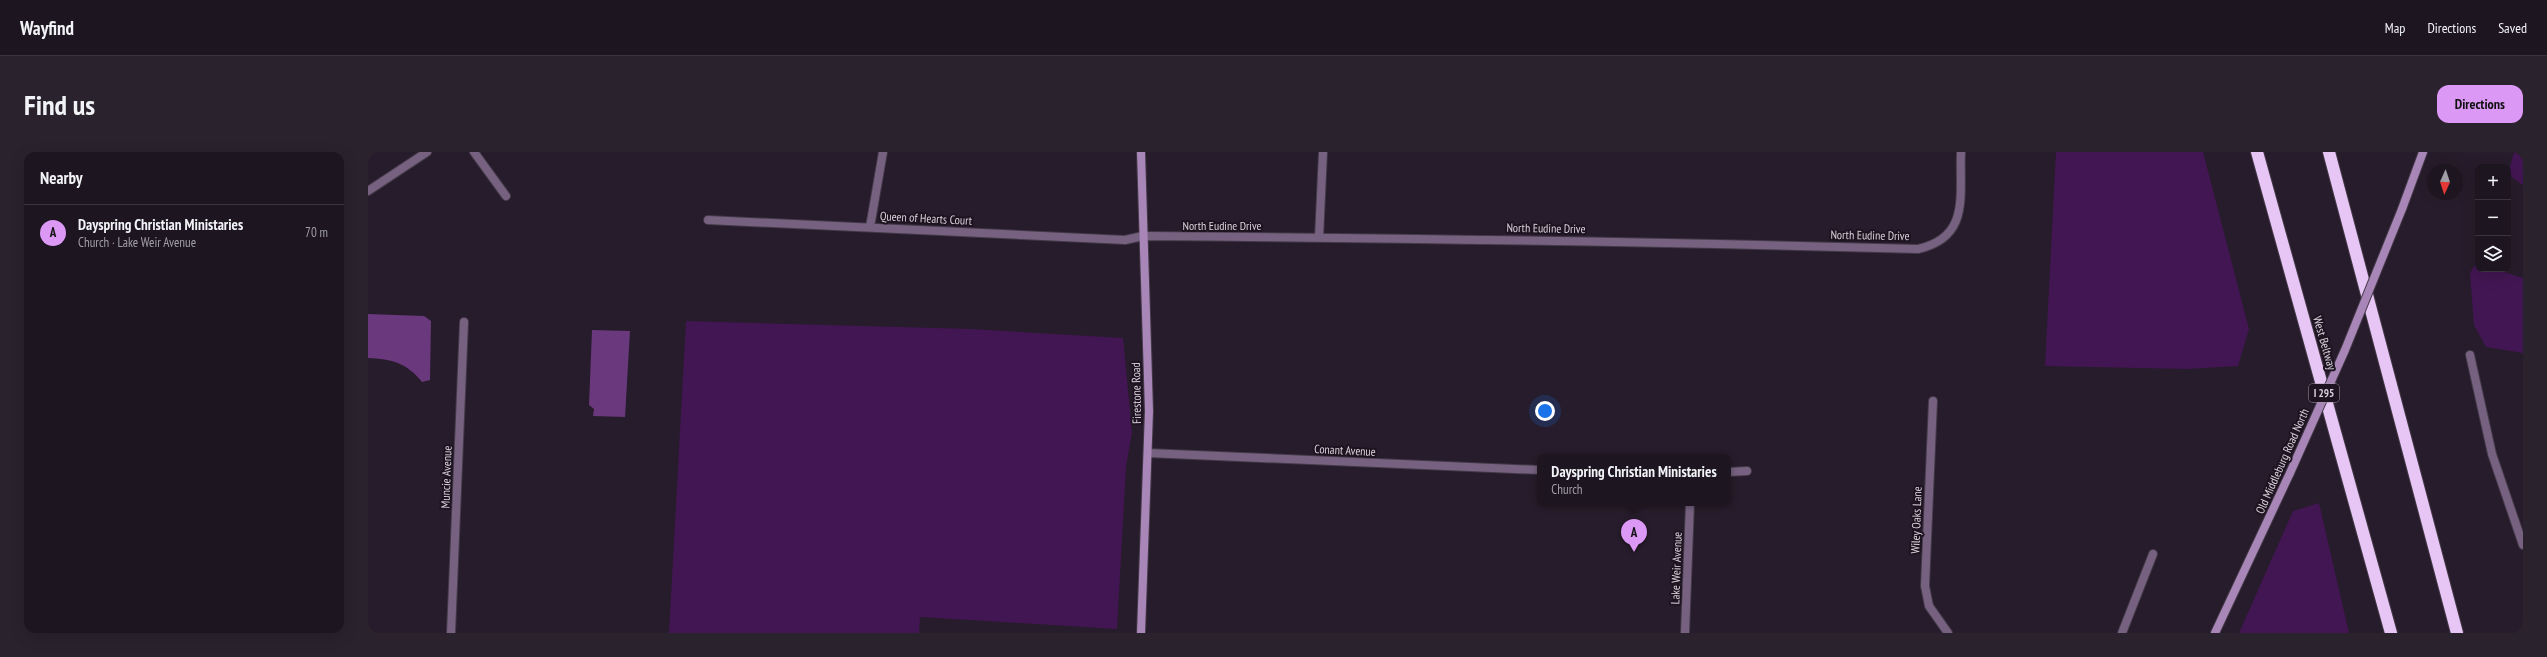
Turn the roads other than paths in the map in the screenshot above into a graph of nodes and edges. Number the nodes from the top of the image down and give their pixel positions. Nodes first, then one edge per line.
1 (427, 152) edge
2 (474, 152) edge
3 (883, 152) edge
4 (1141, 152) edge
5 (1323, 152) edge
6 (1961, 152) edge
7 (2257, 152) edge
8 (2329, 152) edge
9 (2423, 152) edge
10 (368, 191) edge
11 (506, 196) dead end
12 (708, 220) dead end
13 (870, 228) junction
14 (1143, 236) junction
15 (1319, 238) junction
16 (464, 322) dead end
17 (2470, 355) dead end
18 (1933, 401) dead end
19 (1148, 453) junction
20 (1537, 470) edge
21 (1747, 471) dead end
22 (1731, 472) edge
23 (1690, 506) edge
24 (2523, 545) edge
25 (2153, 554) dead end
26 (451, 633) edge
27 (1141, 633) edge
28 (1685, 633) edge
29 (1948, 633) edge
30 (2122, 633) edge
31 (2215, 633) edge
32 (2391, 633) edge
33 (2457, 633) edge

1 - 10 street
2 - 11 street
3 - 13 street
4 - 14 main road, Firestone Road
5 - 15 street
6 - 15 street, North Eudine Drive
7 - 32 highway, West Beltway / I 295
8 - 33 highway
9 - 31 main road, Old Middleburg Road North, bridge
12 - 13 street, Queen of Hearts Court
13 - 14 street, Queen of Hearts Court
14 - 15 street, North Eudine Drive
14 - 19 main road, Firestone Road
16 - 26 street, Muncie Avenue
17 - 24 street
18 - 29 street, Wiley Oaks Lane
19 - 20 street, Conant Avenue
19 - 27 main road, Firestone Road
21 - 22 street
23 - 28 street, Lake Weir Avenue
25 - 30 street

